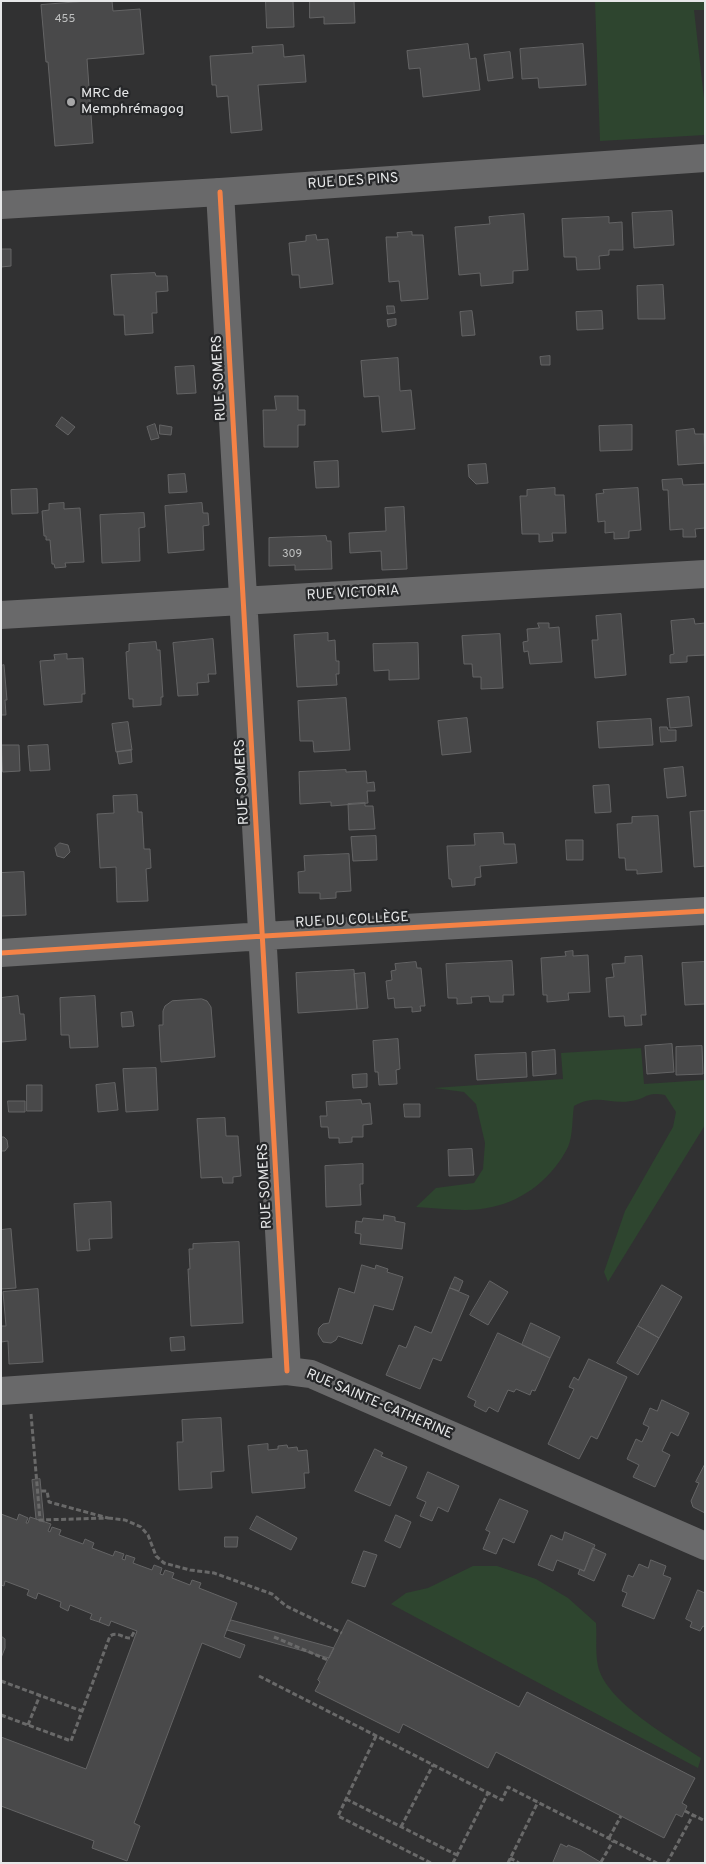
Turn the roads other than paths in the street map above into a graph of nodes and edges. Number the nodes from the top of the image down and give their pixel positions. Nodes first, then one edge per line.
1 (705, 158) edge
2 (220, 192) junction
3 (1, 204) edge
4 (705, 574) edge
5 (244, 600) junction
6 (1, 615) edge
7 (705, 911) edge
8 (264, 936) junction
9 (1, 953) edge
10 (287, 1371) junction
11 (1, 1391) edge
12 (705, 1546) edge

1 - 2 street, RUE DES PINS
2 - 3 street, RUE DES PINS
2 - 5 street, RUE SOMERS
4 - 5 street, RUE VICTORIA
5 - 6 street, RUE VICTORIA
5 - 8 street, RUE SOMERS
7 - 8 street, RUE DU COLLÈGE
8 - 9 street, RUE DU COLLÈGE
8 - 10 street, RUE SOMERS
10 - 11 street, RUE SAINTE-CATHERINE
10 - 12 street, RUE SAINTE-CATHERINE

